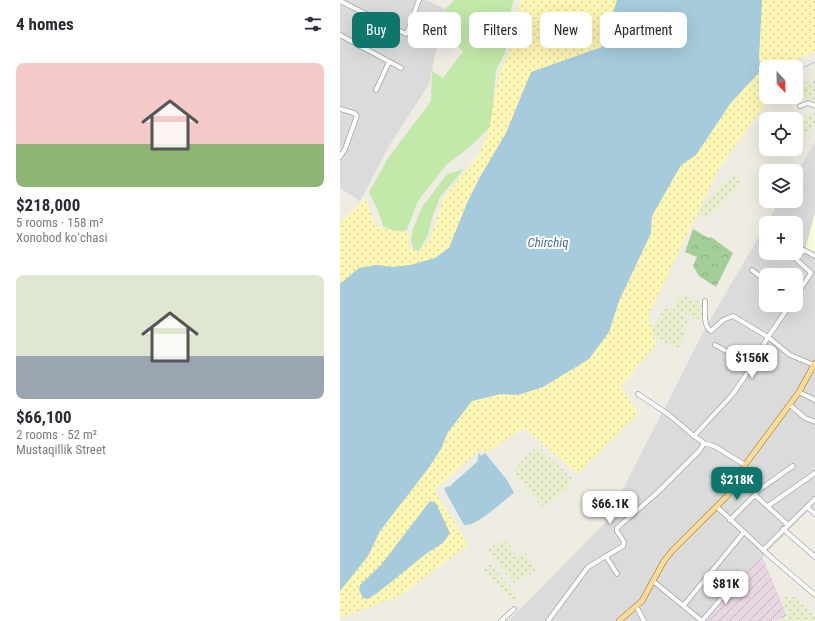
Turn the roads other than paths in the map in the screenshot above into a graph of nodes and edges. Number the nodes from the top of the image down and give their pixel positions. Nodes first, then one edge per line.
1 (418, 0) edge
2 (340, 1) edge
3 (340, 35) edge
4 (390, 62) junction
5 (401, 68) dead end
6 (376, 90) dead end
7 (800, 106) dead end
8 (815, 106) edge
9 (340, 109) edge
10 (340, 157) edge
11 (815, 256) edge
12 (752, 270) dead end
13 (759, 276) edge
14 (803, 285) edge
15 (705, 301) dead end
16 (785, 312) edge
17 (768, 337) junction
18 (715, 345) dead end
19 (814, 364) edge
20 (752, 365) junction
21 (799, 392) junction
22 (638, 394) dead end
23 (815, 400) edge
24 (790, 405) junction
25 (815, 422) edge
26 (694, 436) junction
27 (704, 443) junction
28 (745, 465) junction
29 (793, 466) dead end
30 (815, 473) edge
31 (755, 494) junction
32 (815, 499) edge
33 (768, 506) junction
34 (717, 507) junction
35 (808, 507) junction
36 (815, 514) edge
37 (730, 520) junction
38 (788, 525) junction
39 (783, 529) junction
40 (744, 532) junction
41 (762, 550) junction
42 (606, 556) junction
43 (815, 557) edge
44 (617, 574) dead end
45 (738, 578) dead end
46 (653, 581) junction
47 (815, 594) edge
48 (684, 605) junction
49 (636, 606) junction
50 (514, 609) dead end
51 (700, 620) edge
52 (501, 621) edge
53 (548, 621) edge
54 (619, 621) edge
55 (644, 621) edge

1 - 2 street
3 - 4 street
4 - 5 street
4 - 6 street
7 - 8 street
9 - 10 street
11 - 14 street
12 - 13 street
15 - 17 street
16 - 17 street
17 - 19 street
17 - 20 street
18 - 20 street
19 - 21 main road
20 - 26 street
21 - 23 street
21 - 24 main road
22 - 26 street
24 - 25 street
24 - 28 main road
26 - 27 street
27 - 28 street
27 - 42 street
28 - 34 main road
29 - 31 street
30 - 33 street
31 - 33 street
31 - 37 street
32 - 35 street
33 - 38 street
34 - 37 street
34 - 46 main road
35 - 36 street
35 - 38 street
37 - 40 street
38 - 39 street
39 - 41 street
39 - 43 street
40 - 41 street
40 - 48 street
41 - 47 street
42 - 44 street
42 - 53 street
45 - 51 street
46 - 48 street
46 - 49 main road
48 - 51 street
49 - 54 main road
49 - 55 street
50 - 52 street

